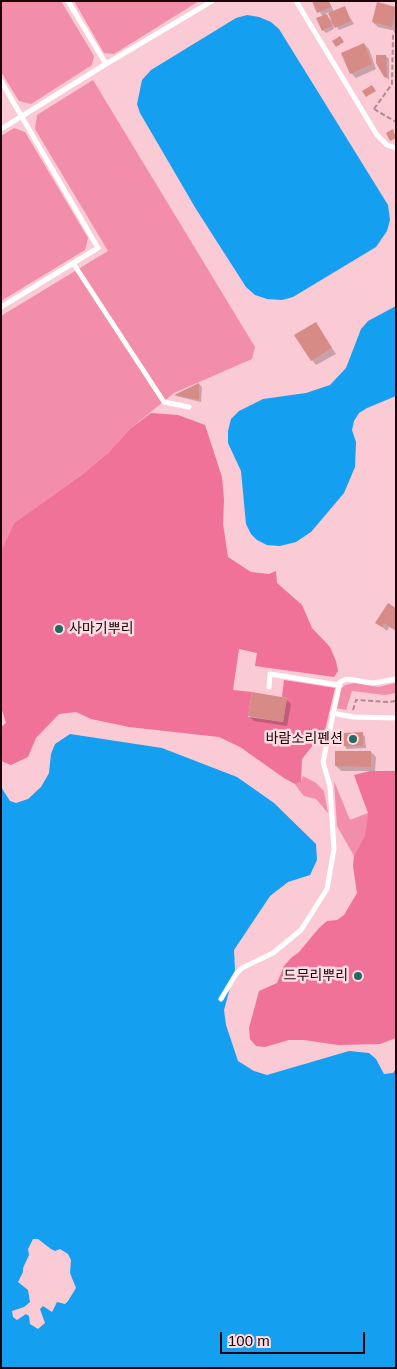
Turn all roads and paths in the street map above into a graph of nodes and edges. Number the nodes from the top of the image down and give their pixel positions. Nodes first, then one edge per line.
1 (68, 1) edge
2 (212, 1) edge
3 (296, 1) edge
4 (396, 30) edge
5 (106, 64) junction
6 (1, 81) edge
7 (374, 109) junction
8 (364, 114) junction
9 (24, 116) junction
10 (396, 122) edge
11 (1, 129) edge
12 (396, 148) edge
13 (73, 263) junction
14 (1, 307) edge
15 (189, 407) dead end
16 (396, 680) edge
17 (339, 685) junction
18 (269, 687) dead end
19 (396, 701) edge
20 (332, 713) junction
21 (351, 717) junction
22 (396, 718) edge
23 (221, 999) dead end

1 - 5 lane
2 - 5 lane
3 - 8 lane
4 - 7 path
5 - 9 lane
6 - 9 lane
7 - 8 path
7 - 10 path
8 - 12 lane
9 - 11 lane
9 - 13 lane
13 - 14 lane
13 - 15 lane
16 - 17 lane
17 - 18 lane
17 - 20 lane
19 - 21 path
20 - 21 lane
20 - 23 lane
21 - 22 lane

